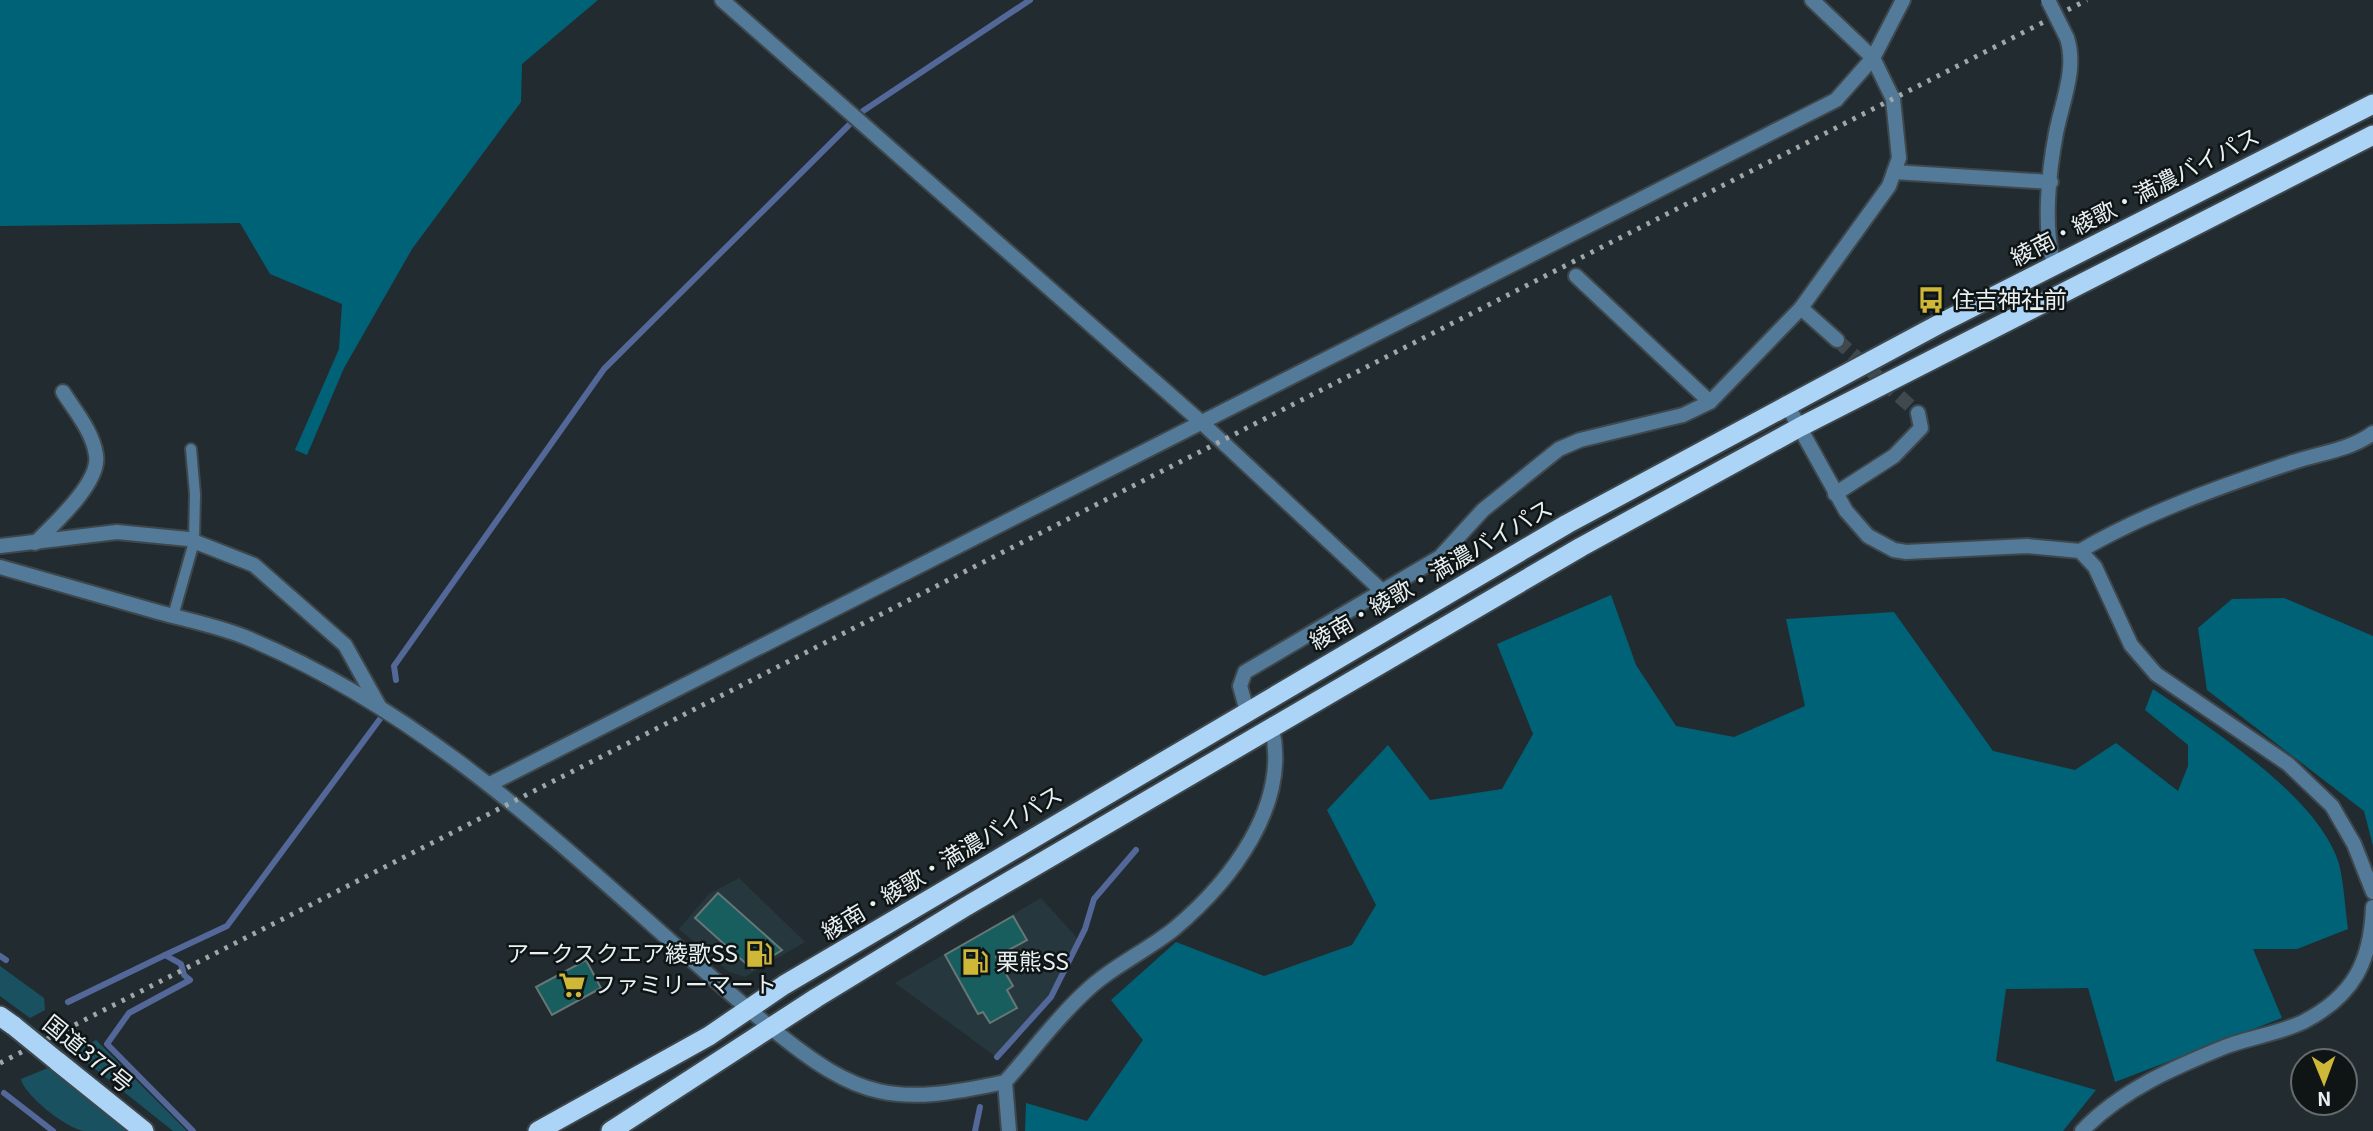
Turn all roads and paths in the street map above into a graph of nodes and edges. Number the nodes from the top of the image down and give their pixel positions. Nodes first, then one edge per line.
1 (722, 0) edge
2 (1812, 0) edge
3 (1903, 0) edge
4 (2048, 0) edge
5 (1873, 58) junction
6 (2373, 104) edge
7 (2373, 135) edge
8 (1894, 172) junction
9 (2051, 182) junction
10 (2055, 266) junction
11 (1576, 276) dead end
12 (1801, 308) junction
13 (1837, 341) tunnel mouth
14 (63, 392) dead end
15 (1710, 402) junction
16 (1786, 403) junction
17 (1918, 413) dead end
18 (1201, 422) junction
19 (1800, 427) junction
20 (2373, 433) edge
21 (191, 449) dead end
22 (1835, 494) junction
23 (194, 542) junction
24 (35, 543) junction
25 (0, 545) edge
26 (2080, 551) junction
27 (0, 567) edge
28 (1382, 591) junction
29 (173, 616) junction
30 (379, 706) junction
31 (1247, 711) junction
32 (1272, 728) junction
33 (490, 784) junction
34 (2373, 891) edge
35 (2373, 907) edge
36 (748, 1009) junction
37 (7, 1021) edge
38 (770, 1027) junction
39 (1005, 1082) junction
40 (144, 1131) edge
41 (538, 1131) edge
42 (611, 1131) edge
43 (1009, 1131) edge
44 (2082, 1131) edge

1 - 18 street
2 - 5 street
3 - 5 street
4 - 9 street, bridge
5 - 8 street
5 - 18 street
6 - 10 highway, 綾南・綾歌・満濃バイパス
7 - 19 highway
8 - 9 street
8 - 12 street
9 - 10 street
10 - 16 highway, 綾南・綾歌・満濃バイパス
11 - 15 street
12 - 13 street
12 - 15 street
14 - 24 street
15 - 28 street
16 - 19 street
16 - 31 highway, 綾南・綾歌・満濃バイパス
17 - 22 street
18 - 28 street
18 - 33 street
19 - 22 street
19 - 32 highway
20 - 26 street
21 - 23 lane
22 - 26 street
23 - 24 street
23 - 29 lane
23 - 30 street
24 - 25 street
26 - 34 street
27 - 29 street
28 - 31 street
29 - 30 street
30 - 33 street
31 - 36 highway, 綾南・綾歌・満濃バイパス
32 - 38 highway
32 - 39 street
33 - 36 street
35 - 44 street
36 - 38 street
36 - 41 highway, 綾南・綾歌・満濃バイパス
37 - 40 highway, 国道377号, bridge
38 - 39 street
38 - 42 highway
39 - 43 street

